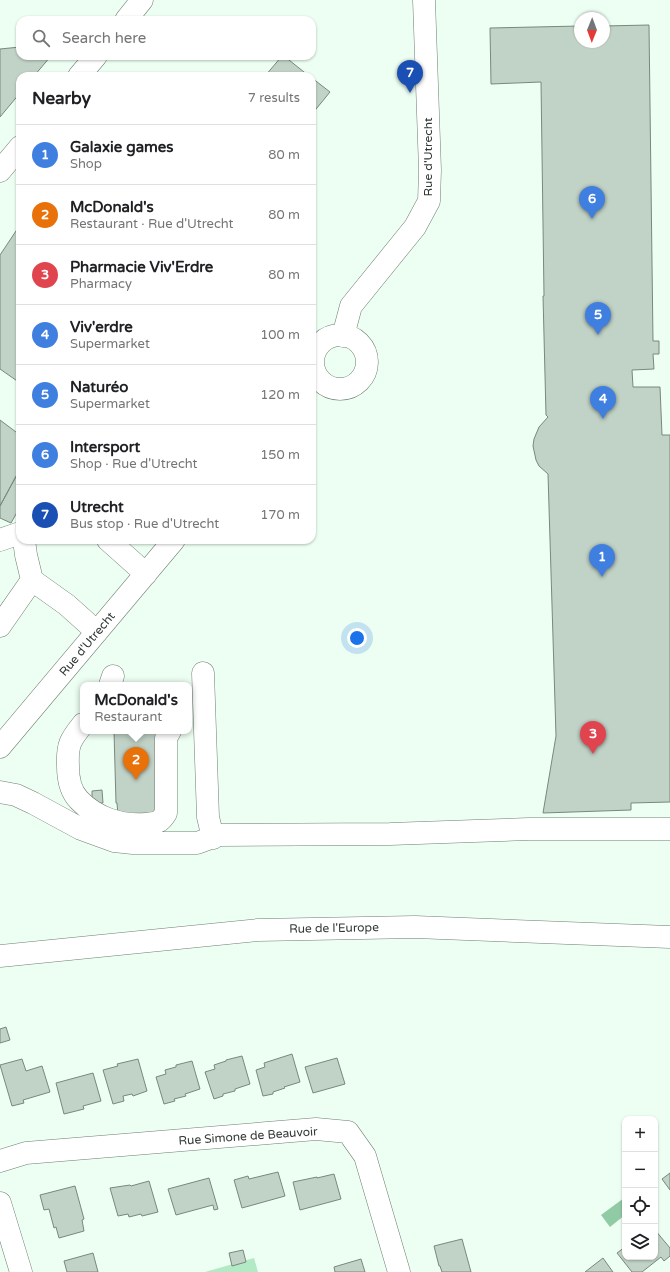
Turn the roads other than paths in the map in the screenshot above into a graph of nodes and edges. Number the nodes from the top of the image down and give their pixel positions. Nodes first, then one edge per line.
1 (142, 0) edge
2 (424, 0) edge
3 (129, 16) edge
4 (93, 60) edge
5 (82, 72) edge
6 (16, 152) edge
7 (0, 171) edge
8 (343, 336) junction
9 (316, 350) edge
10 (316, 377) edge
11 (16, 534) edge
12 (0, 540) edge
13 (25, 544) edge
14 (112, 544) edge
15 (171, 544) edge
16 (146, 574) junction
17 (32, 580) junction
18 (0, 626) edge
19 (97, 632) junction
20 (195, 679) edge
21 (80, 728) edge
22 (168, 734) edge
23 (0, 747) edge
24 (0, 792) edge
25 (670, 829) edge
26 (213, 838) junction
27 (670, 938) edge
28 (0, 956) edge
29 (0, 1161) edge
30 (0, 1203) edge
31 (20, 1272) edge
32 (399, 1272) edge

1 - 3 street
2 - 8 street, Rue d'Utrecht
4 - 5 street
6 - 7 street
8 - 9 street
8 - 10 street
11 - 12 street
13 - 17 street
14 - 16 street
15 - 16 street, Rue d'Utrecht
16 - 19 street, Rue d'Utrecht
17 - 18 street
17 - 19 street
19 - 23 street, Rue d'Utrecht
20 - 26 street
21 - 22 street
24 - 26 street
25 - 26 street
27 - 28 street, Rue de l'Europe
29 - 32 street, Rue Simone de Beauvoir
30 - 31 street

